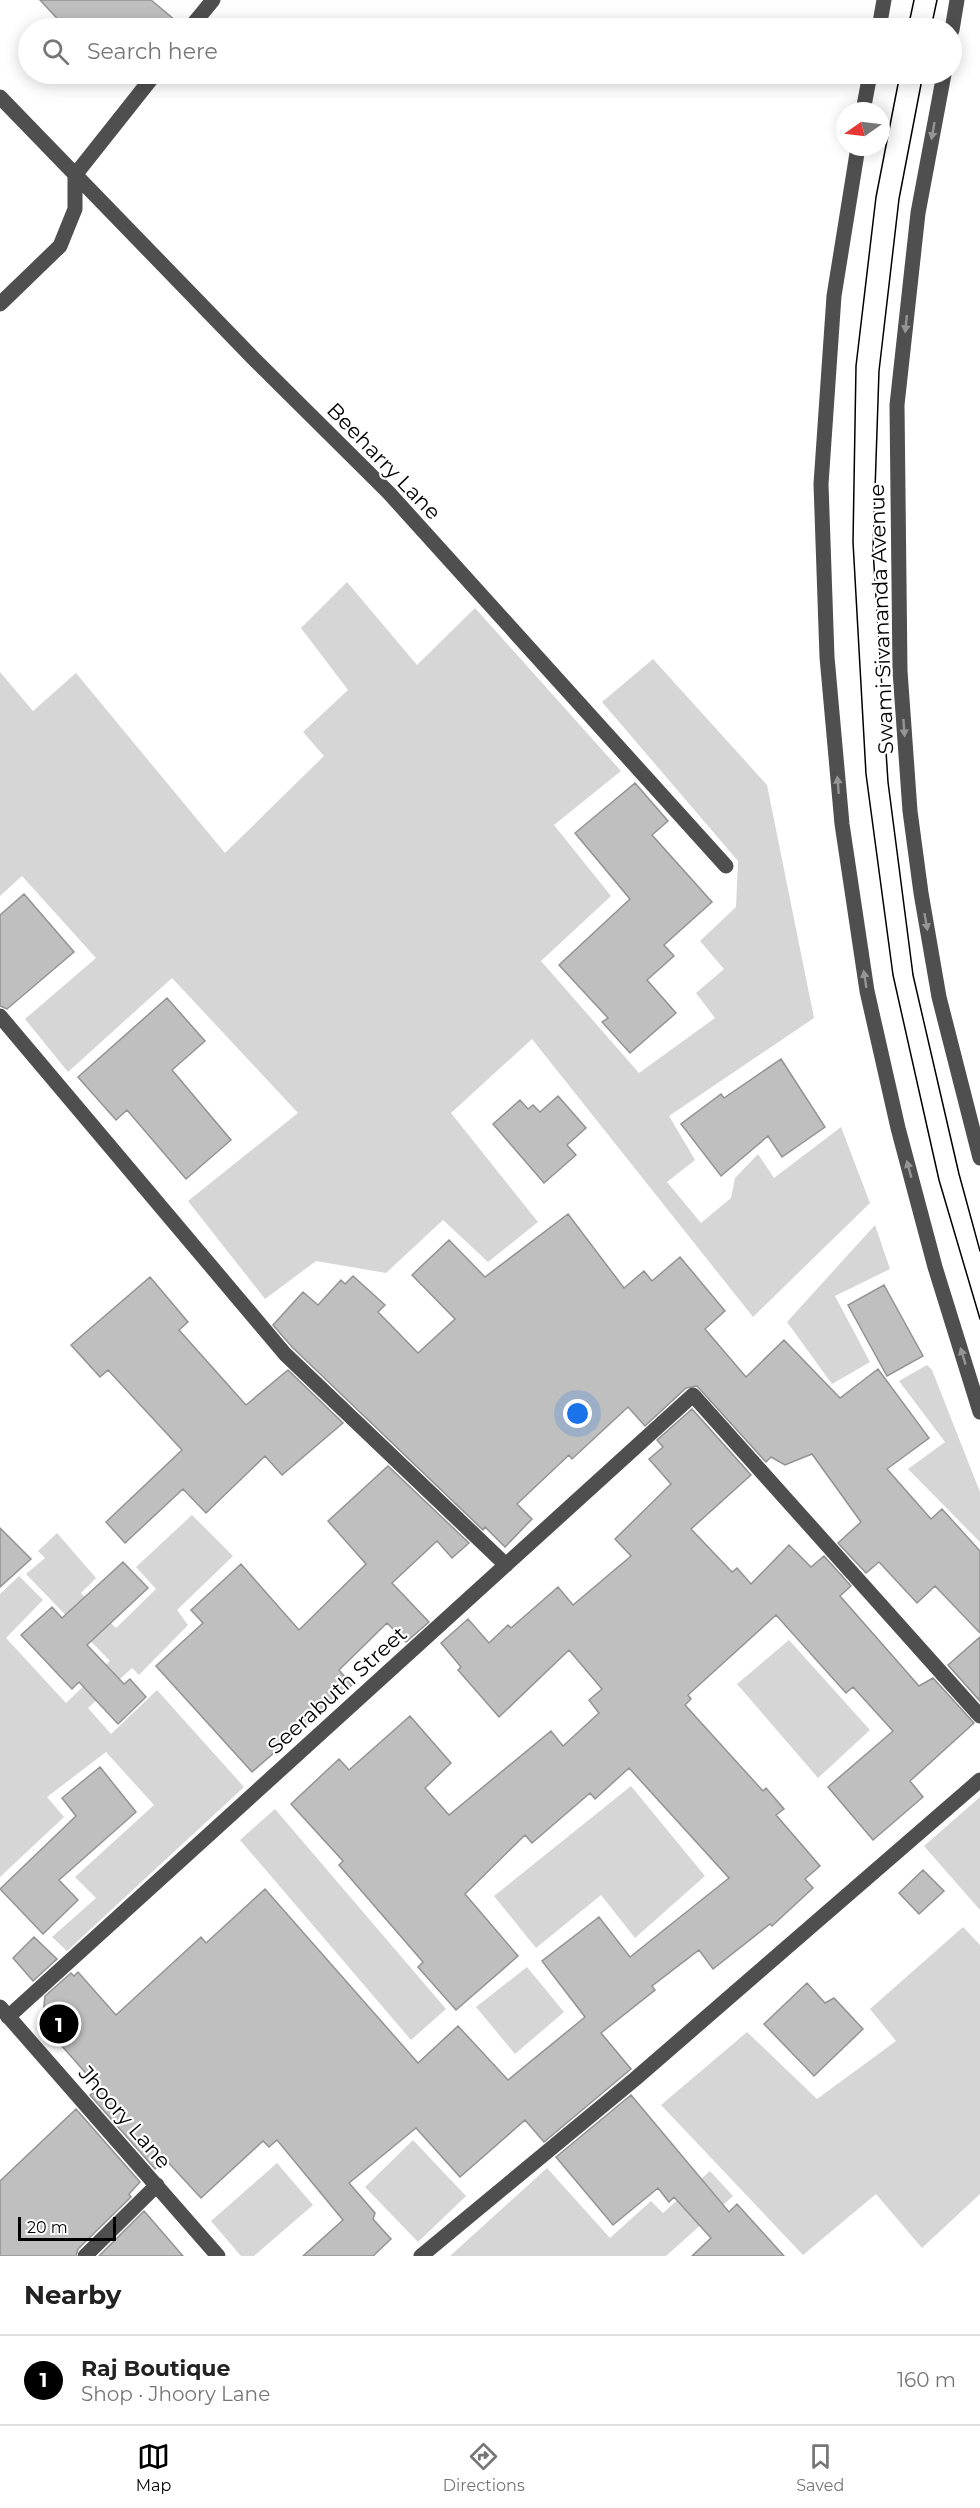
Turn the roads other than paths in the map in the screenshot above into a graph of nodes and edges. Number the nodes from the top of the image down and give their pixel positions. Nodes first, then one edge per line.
1 (213, 0) edge
2 (884, 0) edge
3 (957, 0) edge
4 (198, 18) edge
5 (881, 18) edge
6 (953, 18) edge
7 (147, 84) edge
8 (868, 84) edge
9 (942, 84) edge
10 (0, 97) edge
11 (865, 102) edge
12 (857, 156) edge
13 (75, 175) junction
14 (0, 304) edge
15 (726, 866) dead end
16 (0, 1016) edge
17 (980, 1158) edge
18 (980, 1412) edge
19 (506, 1565) junction
20 (980, 1716) edge
21 (980, 1780) edge
22 (4, 2012) edge
23 (157, 2186) junction
24 (85, 2256) edge
25 (218, 2256) edge
26 (421, 2256) edge

1 - 4 street
2 - 5 street
3 - 6 street
7 - 13 street
8 - 11 street
9 -> 17 street, Swami Sivananda Avenue
10 - 13 street, Beeharry Lane
18 -> 12 street
13 - 14 street
13 - 15 street, Beeharry Lane
16 - 19 street
19 - 20 street, Seerabuth Street
19 - 22 street, Seerabuth Street
21 - 26 street
22 - 23 street, Jhoory Lane
23 - 24 street
23 - 25 street, Jhoory Lane

